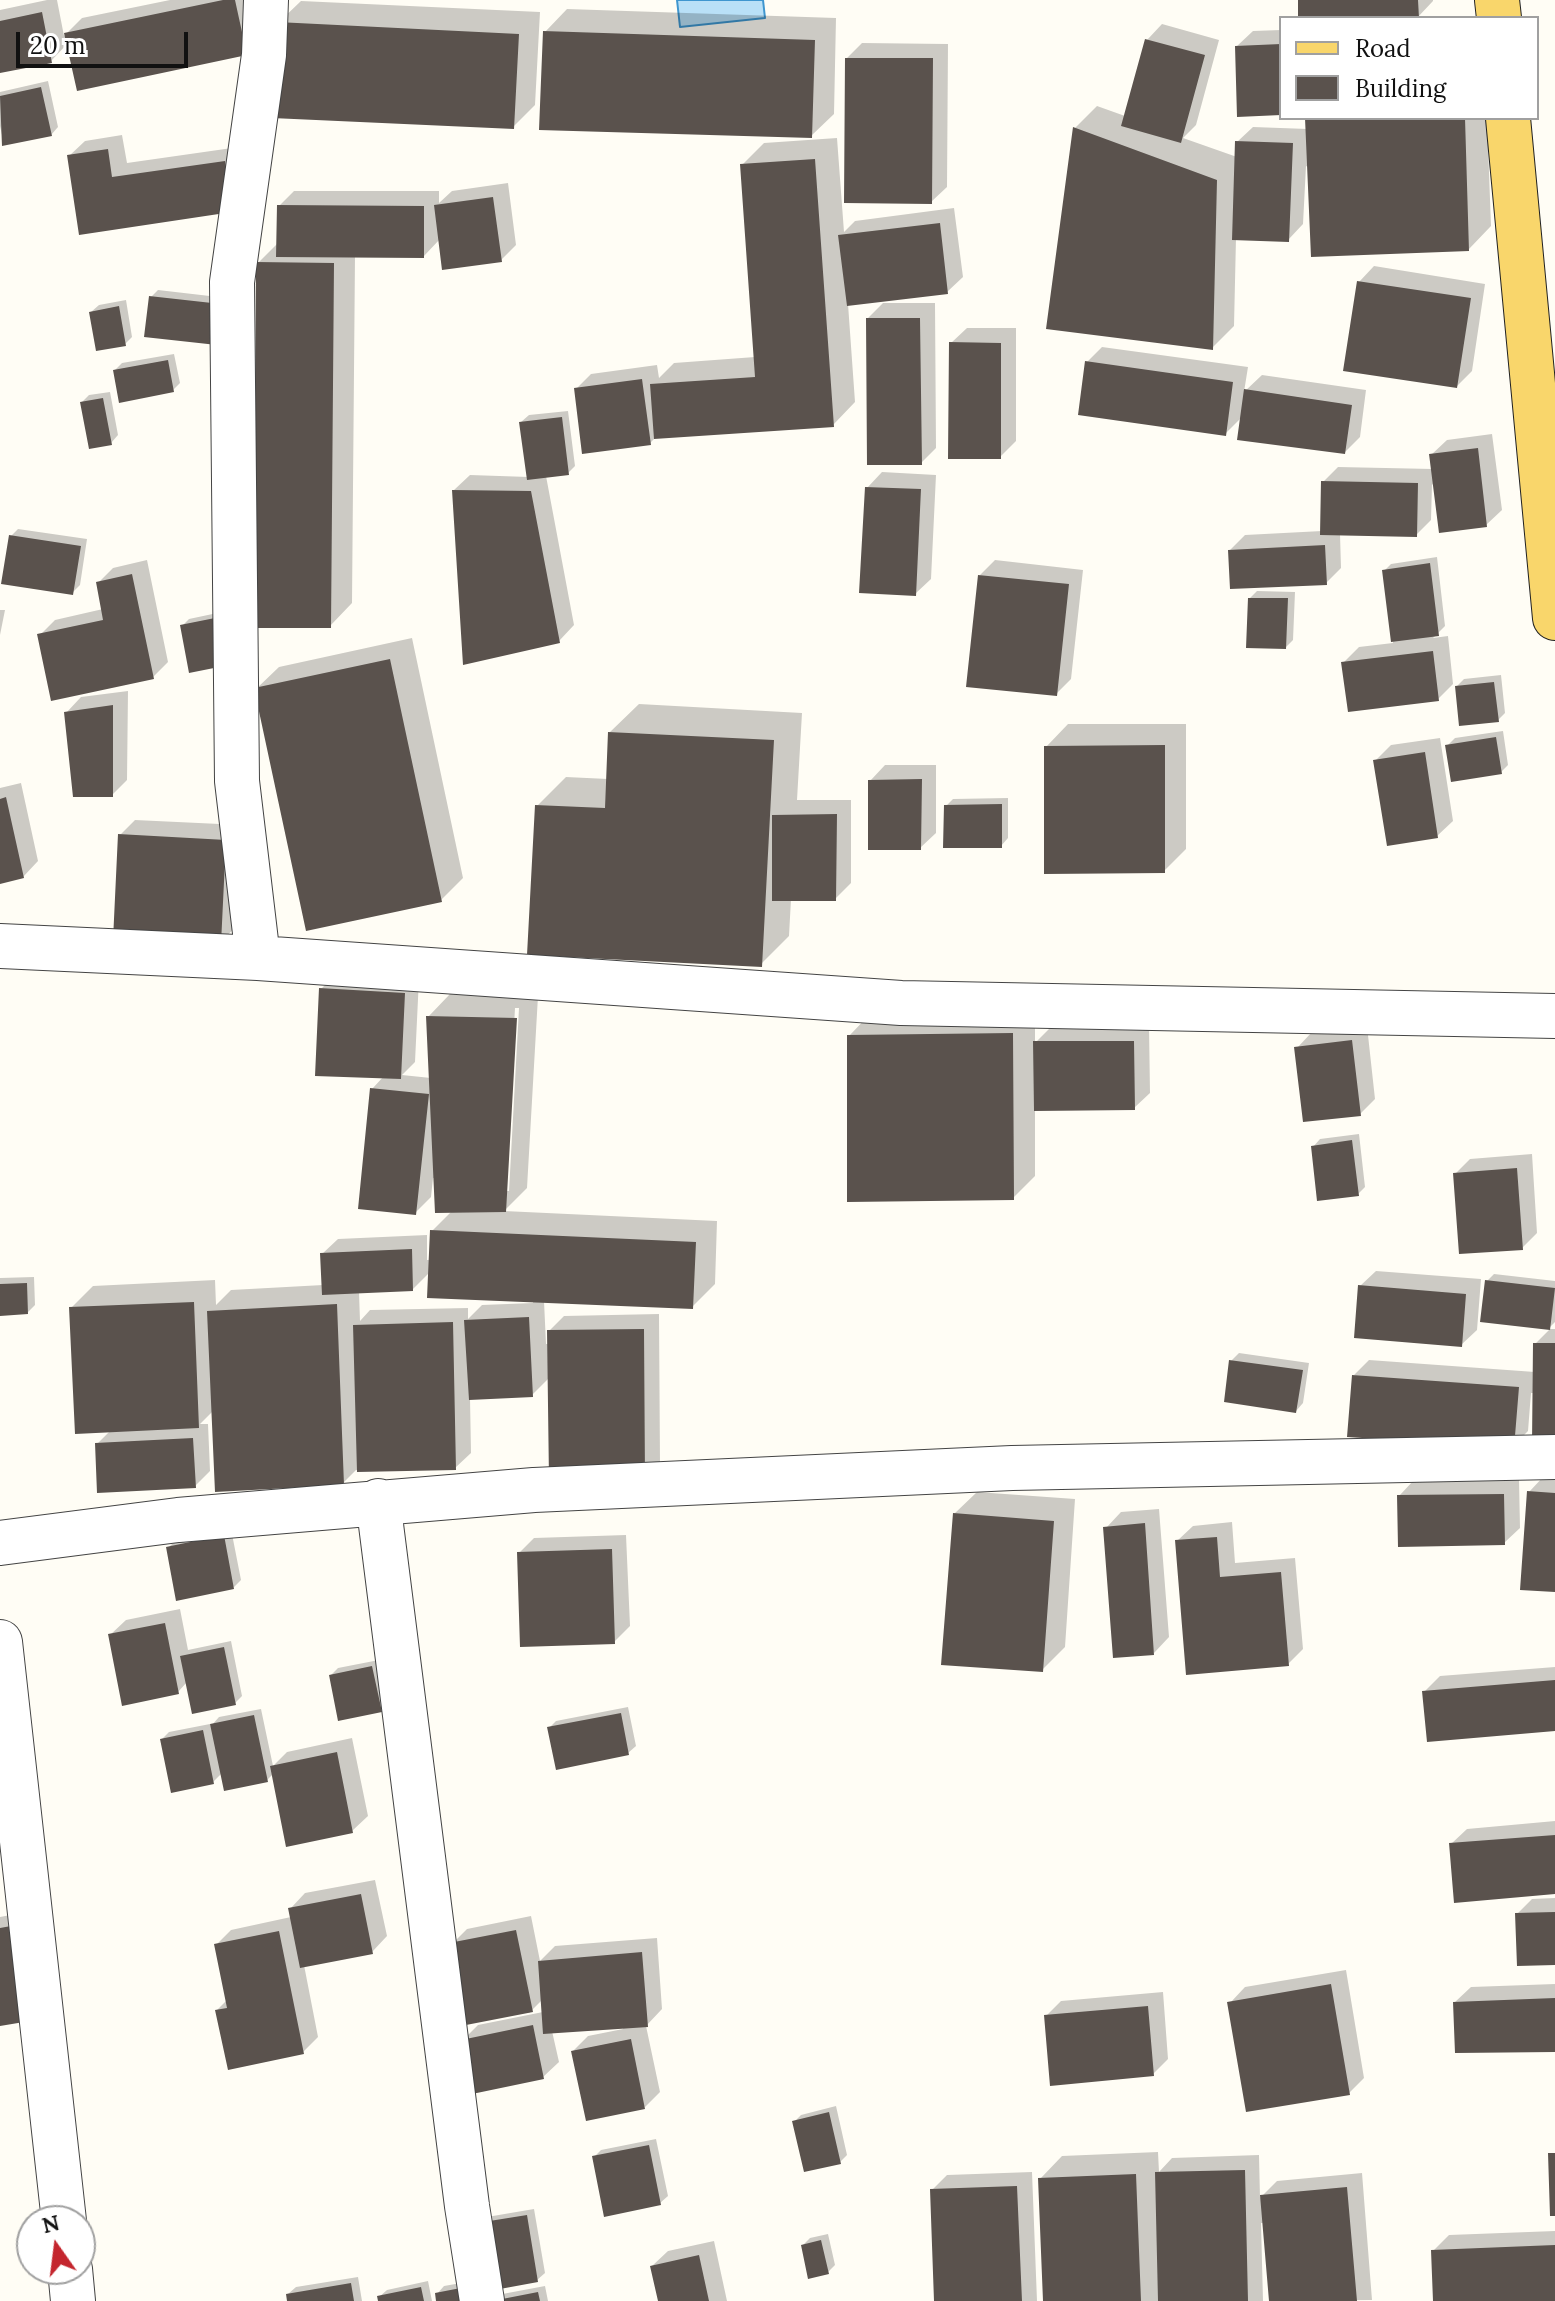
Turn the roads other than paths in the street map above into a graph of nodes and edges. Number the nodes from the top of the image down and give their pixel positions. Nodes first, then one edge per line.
1 (266, 0) edge
2 (1508, 120) edge
3 (1555, 618) edge
4 (0, 946) edge
5 (258, 958) junction
6 (1555, 1016) edge
7 (1555, 1457) edge
8 (378, 1501) junction
9 (0, 1543) edge
10 (0, 1642) edge
11 (62, 2205) edge
12 (482, 2301) edge

1 - 5 street
2 - 3 main road
4 - 5 street
5 - 6 street
7 - 8 street
8 - 9 street
8 - 12 street
10 - 11 street

